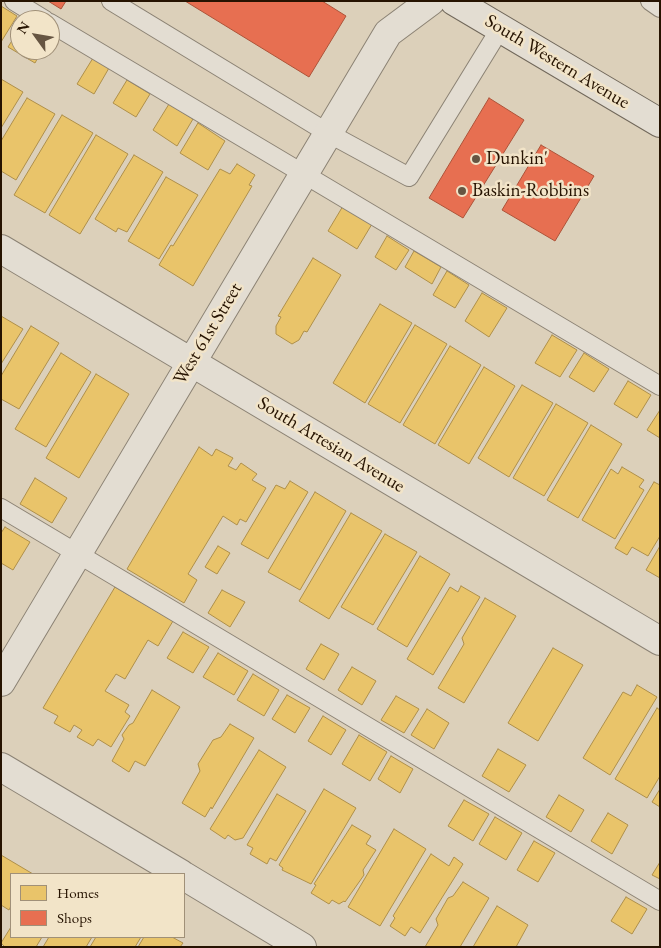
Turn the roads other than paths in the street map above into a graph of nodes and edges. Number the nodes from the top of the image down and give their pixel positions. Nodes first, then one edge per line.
1 (14, 1) edge
2 (111, 1) edge
3 (431, 1) edge
4 (454, 1) edge
5 (650, 1) edge
6 (660, 8) edge
7 (29, 10) edge
8 (60, 29) edge
9 (500, 29) junction
10 (660, 123) edge
11 (328, 133) junction
12 (304, 174) junction
13 (1, 249) edge
14 (191, 362) junction
15 (660, 386) edge
16 (1, 508) edge
17 (78, 553) junction
18 (660, 641) edge
19 (1, 682) edge
20 (1, 767) edge
21 (179, 873) edge
22 (185, 877) edge
23 (660, 901) edge
24 (302, 947) edge

1 - 7 lane
2 - 11 lane
3 - 11 street, West 61st Street
4 - 9 street, South Western Avenue
5 - 6 lane
8 - 12 lane
9 - 10 street, South Western Avenue
9 - 11 lane
11 - 12 street, West 61st Street
12 - 14 street, West 61st Street
12 - 15 lane
13 - 14 street, South Artesian Avenue
14 - 17 street, West 61st Street
14 - 18 street, South Artesian Avenue
16 - 17 lane
17 - 19 street, West 61st Street
17 - 23 lane
20 - 21 street
22 - 24 street

